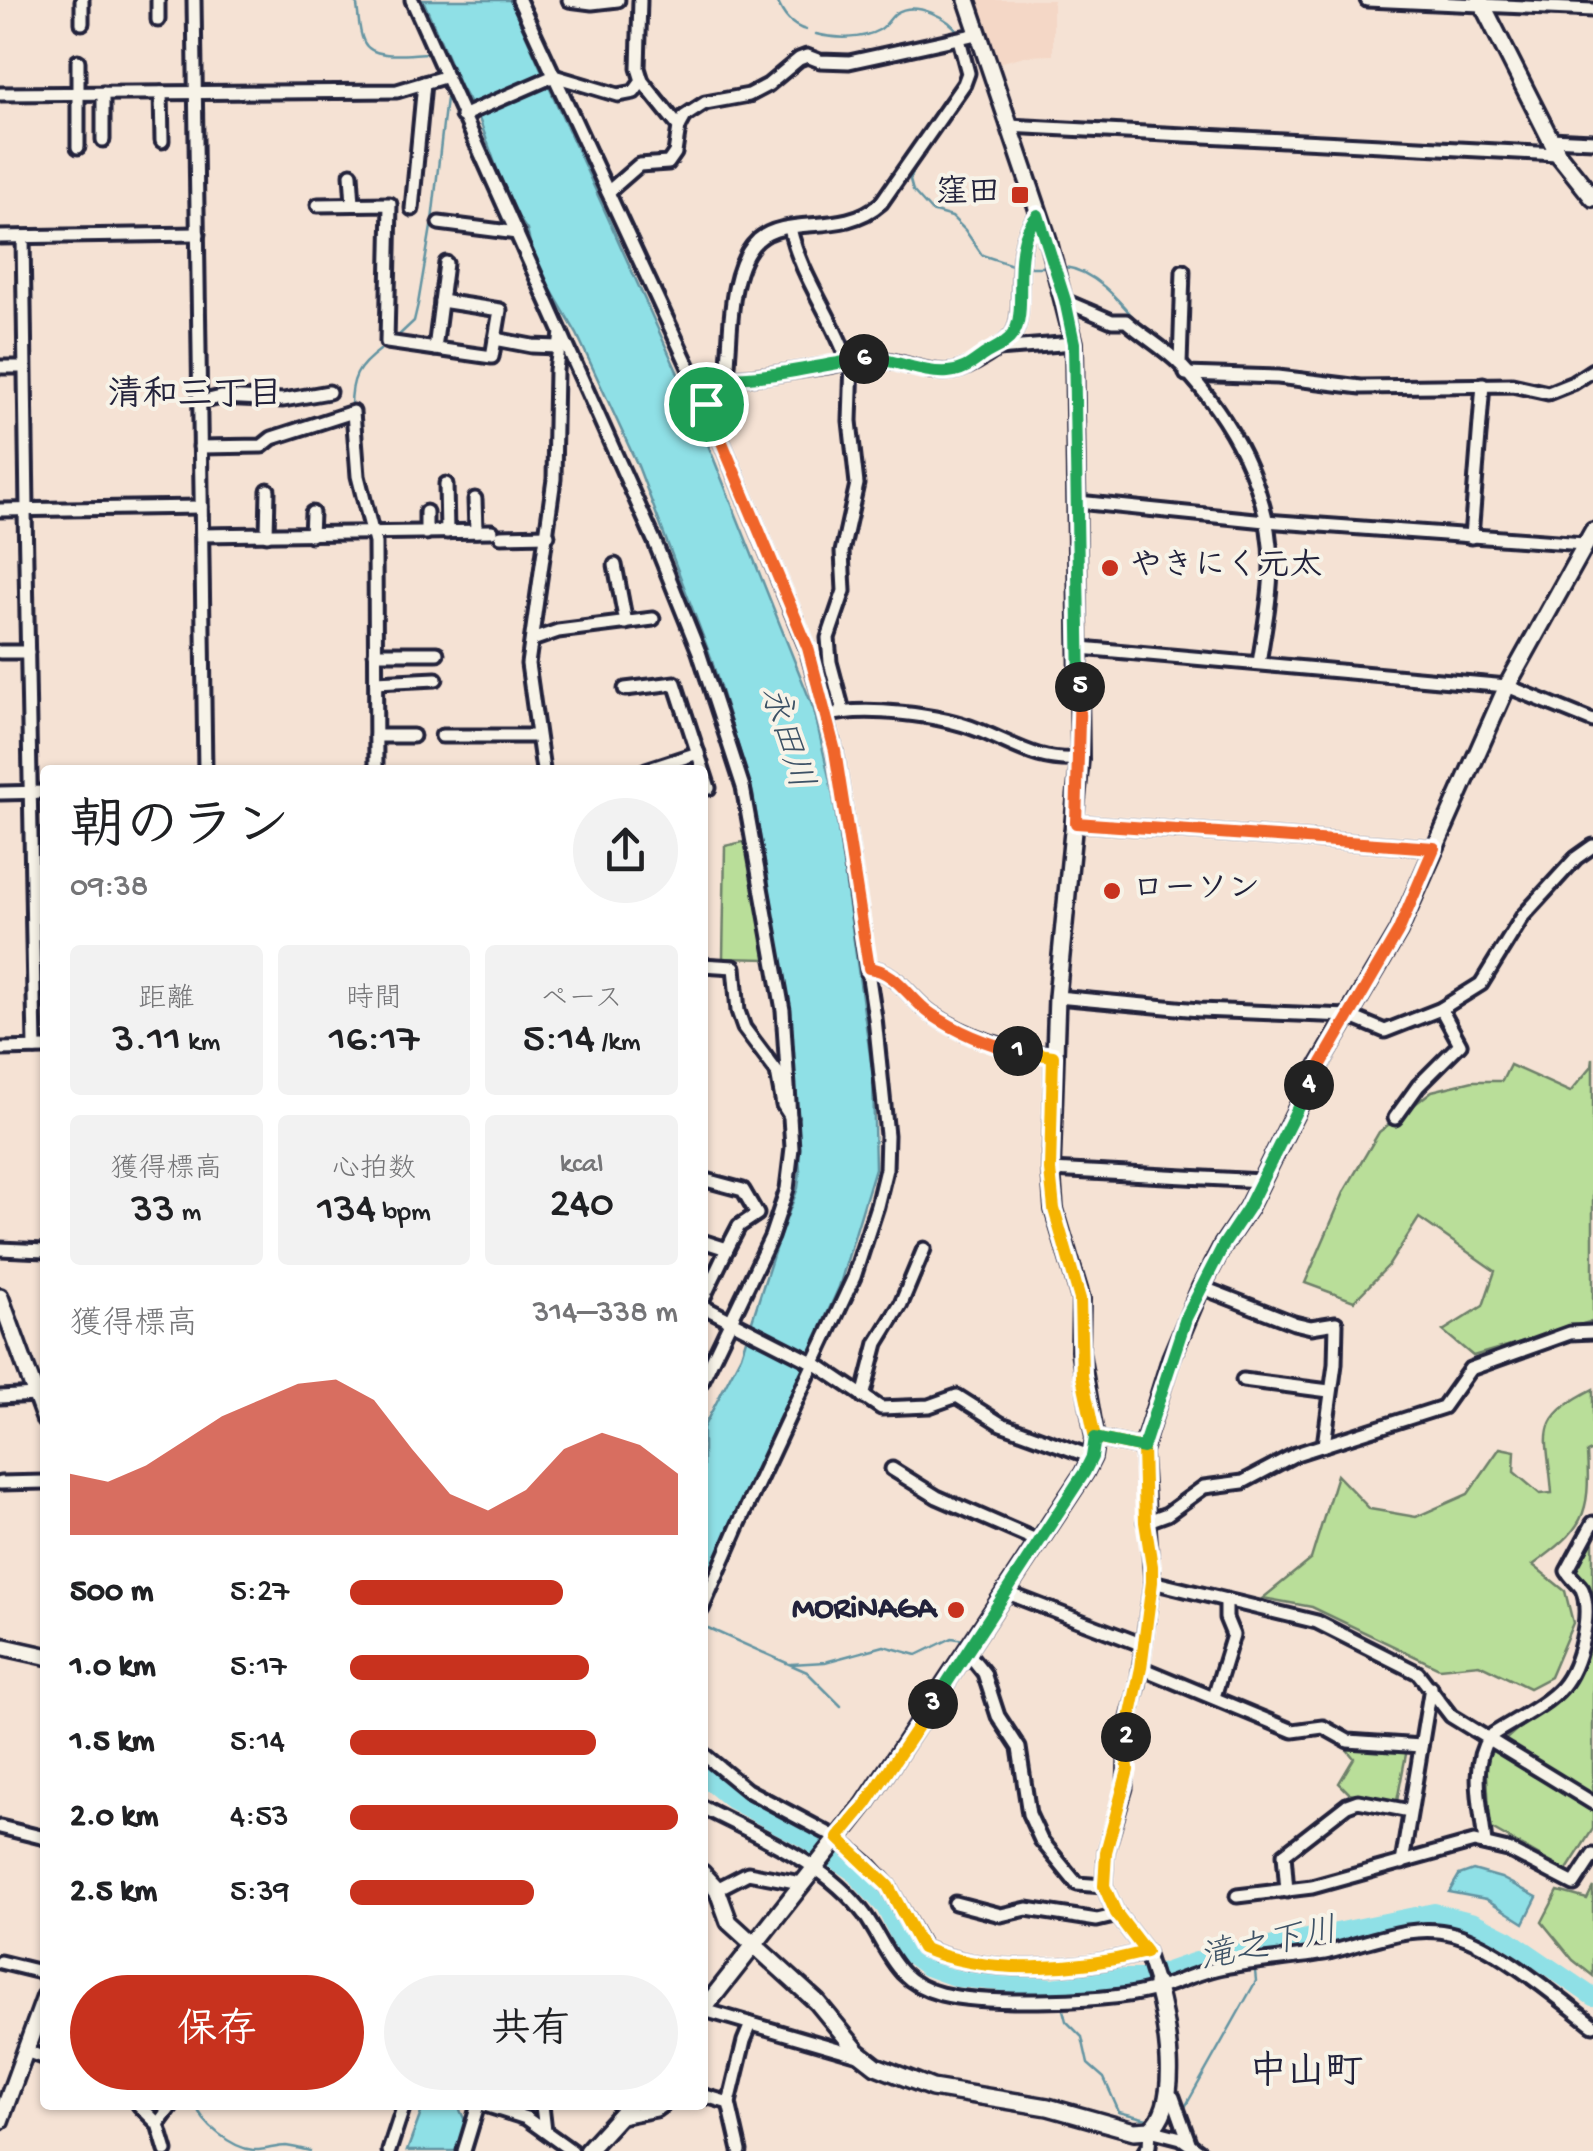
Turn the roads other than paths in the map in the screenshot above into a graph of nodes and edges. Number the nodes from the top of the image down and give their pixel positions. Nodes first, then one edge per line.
1 (82, 0) edge
2 (158, 0) edge
3 (194, 0) edge
4 (412, 0) edge
5 (519, 0) edge
6 (569, 0) edge
7 (618, 0) edge
8 (640, 0) edge
9 (966, 0) edge
10 (1367, 0) edge
11 (1482, 3) edge
12 (1593, 10) edge
13 (158, 20) dead end
14 (82, 23) dead end
15 (966, 37) junction
16 (78, 60) dead end
17 (554, 76) junction
18 (444, 77) junction
19 (642, 81) junction
20 (424, 84) junction
21 (161, 92) junction
22 (196, 92) junction
23 (78, 93) junction
24 (104, 93) junction
25 (0, 94) edge
26 (462, 116) junction
27 (679, 126) junction
28 (1008, 126) junction
29 (104, 140) dead end
30 (162, 142) dead end
31 (1593, 142) edge
32 (78, 147) dead end
33 (1554, 147) junction
34 (351, 174) dead end
35 (608, 192) junction
36 (1593, 198) edge
37 (353, 204) junction
38 (318, 205) dead end
39 (412, 209) dead end
40 (1038, 215) junction
41 (439, 223) dead end
42 (790, 228) junction
43 (517, 233) junction
44 (198, 234) junction
45 (24, 236) junction
46 (0, 237) edge
47 (446, 263) dead end
48 (1183, 271) dead end
49 (1065, 300) junction
50 (441, 301) junction
51 (561, 332) junction
52 (495, 339) junction
53 (1074, 343) junction
54 (558, 347) junction
55 (997, 348) junction
56 (435, 349) junction
57 (850, 361) junction
58 (0, 367) edge
59 (24, 367) junction
60 (1183, 369) junction
61 (1593, 370) edge
62 (726, 378) junction
63 (1483, 384) junction
64 (328, 392) dead end
65 (200, 402) junction
66 (706, 404) junction
67 (200, 447) junction
68 (446, 484) dead end
69 (268, 490) dead end
70 (475, 499) dead end
71 (1078, 502) junction
72 (201, 508) junction
73 (0, 510) edge
74 (26, 510) junction
75 (426, 512) dead end
76 (312, 513) dead end
77 (1266, 521) junction
78 (476, 531) junction
79 (448, 532) junction
80 (426, 533) junction
81 (311, 534) junction
82 (372, 534) junction
83 (202, 535) junction
84 (268, 535) junction
85 (548, 535) junction
86 (1471, 537) junction
87 (1589, 538) edge
88 (615, 565) dead end
89 (653, 619) dead end
90 (626, 623) junction
91 (532, 640) junction
92 (1080, 648) junction
93 (0, 652) edge
94 (28, 652) junction
95 (376, 653) junction
96 (437, 653) dead end
97 (1260, 663) junction
98 (436, 679) dead end
99 (376, 682) junction
100 (1506, 686) junction
101 (625, 689) dead end
102 (843, 711) junction
103 (826, 716) junction
104 (1593, 721) edge
105 (376, 736) junction
106 (414, 736) dead end
107 (442, 736) dead end
108 (536, 736) junction
109 (698, 753) junction
110 (1080, 759) junction
111 (204, 765) edge
112 (376, 765) edge
113 (542, 765) edge
114 (661, 765) edge
115 (702, 765) edge
116 (708, 785) edge
117 (709, 788) dead end
118 (30, 792) junction
119 (40, 792) edge
120 (0, 793) edge
121 (1076, 823) junction
122 (1593, 846) edge
123 (1434, 848) junction
124 (708, 965) edge
125 (869, 968) junction
126 (1057, 996) junction
127 (1441, 1009) junction
128 (1349, 1016) junction
129 (0, 1048) edge
130 (40, 1048) edge
131 (1053, 1056) junction
132 (792, 1117) junction
133 (1395, 1118) dead end
134 (1050, 1170) junction
135 (708, 1181) edge
136 (1262, 1181) junction
137 (708, 1242) edge
138 (0, 1249) edge
139 (727, 1249) junction
140 (924, 1249) dead end
141 (40, 1251) edge
142 (1201, 1287) junction
143 (708, 1291) edge
144 (0, 1296) edge
145 (708, 1308) edge
146 (734, 1325) junction
147 (1593, 1332) edge
148 (816, 1364) junction
149 (708, 1370) edge
150 (1243, 1380) dead end
151 (1329, 1391) junction
152 (36, 1396) junction
153 (0, 1397) edge
154 (862, 1397) junction
155 (40, 1407) edge
156 (1095, 1438) junction
157 (1324, 1444) junction
158 (1143, 1448) junction
159 (1092, 1457) junction
160 (892, 1469) dead end
161 (40, 1482) edge
162 (0, 1483) edge
163 (1145, 1522) junction
164 (1593, 1523) edge
165 (1038, 1541) junction
166 (1152, 1582) junction
167 (1005, 1592) junction
168 (708, 1595) edge
169 (1226, 1602) junction
170 (1143, 1644) junction
171 (0, 1646) edge
172 (967, 1652) junction
173 (40, 1655) edge
174 (1141, 1668) junction
175 (1431, 1687) junction
176 (1214, 1697) junction
177 (1489, 1737) junction
178 (1421, 1746) junction
179 (708, 1758) edge
180 (1593, 1803) edge
181 (708, 1810) edge
182 (1410, 1811) junction
183 (0, 1827) edge
184 (40, 1837) edge
185 (836, 1839) junction
186 (1485, 1844) junction
187 (1593, 1855) edge
188 (1402, 1863) junction
189 (815, 1866) junction
190 (708, 1880) edge
191 (801, 1884) junction
192 (1104, 1886) junction
193 (716, 1889) junction
194 (1287, 1891) junction
195 (1238, 1896) dead end
196 (955, 1903) dead end
197 (1118, 1915) junction
198 (753, 1944) junction
199 (1147, 1955) junction
200 (0, 1962) edge
201 (40, 1972) edge
202 (1157, 1987) junction
203 (708, 2004) edge
204 (40, 2011) edge
205 (708, 2012) edge
206 (752, 2024) junction
207 (1593, 2025) edge
208 (26, 2051) junction
209 (40, 2056) edge
210 (862, 2056) junction
211 (6, 2088) edge
212 (1168, 2095) junction
213 (708, 2097) edge
214 (728, 2103) junction
215 (144, 2110) edge
216 (169, 2110) edge
217 (402, 2110) edge
218 (479, 2110) edge
219 (500, 2110) edge
220 (543, 2110) edge
221 (656, 2110) edge
222 (624, 2111) edge
223 (0, 2122) edge
224 (159, 2127) junction
225 (1150, 2130) junction
226 (545, 2131) junction
227 (1194, 2147) edge
228 (593, 2149) edge
229 (153, 2151) edge
230 (166, 2151) edge
231 (388, 2151) edge
232 (464, 2151) edge
233 (572, 2151) edge
234 (740, 2151) edge
235 (1145, 2151) edge

1 - 14 street
2 - 13 street
3 - 22 street
4 - 18 street
5 - 17 street
6 - 7 street
8 - 19 street
9 - 15 street
10 - 11 street
11 - 12 street
11 - 33 street
15 - 27 street
15 - 28 street
15 - 42 street
16 - 23 street
17 - 19 street
17 - 26 street
17 - 35 street
18 - 20 street
18 - 26 street
19 - 27 street
20 - 22 street
20 - 39 street
21 - 22 street
21 - 24 street
21 - 30 street
22 - 44 street
23 - 24 street
23 - 25 street
23 - 32 street
24 - 29 street
26 - 43 street
27 - 35 street
28 - 33 street
28 - 40 street
31 - 33 street
33 - 36 street
34 - 37 street
35 - 66 street
37 - 38 street
37 - 56 street
40 - 49 street
40 - 55 street
41 - 43 street
42 - 57 street
42 - 62 street
43 - 51 street
44 - 45 street
44 - 65 street
45 - 46 street
45 - 59 street
47 - 50 street
48 - 60 street
49 - 53 street
49 - 60 street
50 - 52 street
50 - 56 street
51 - 54 street
51 - 132 street
52 - 54 street
52 - 56 street
53 - 55 street
53 - 71 street
54 - 85 street
55 - 57 street
57 - 62 street
57 - 102 street
58 - 59 street
59 - 74 street
60 - 63 street
60 - 77 street
61 - 63 street
62 - 66 street
63 - 86 street
64 - 65 street
65 - 67 street
66 - 103 street
67 - 72 street
67 - 82 street
68 - 79 street
69 - 84 street
70 - 78 street
71 - 77 street
71 - 92 street
72 - 74 street
72 - 83 street
73 - 74 street
74 - 94 street
75 - 80 street
76 - 81 street
77 - 86 street
77 - 97 street
78 - 79 street
78 - 85 street
79 - 80 street
80 - 82 street
81 - 82 street
81 - 84 street
82 - 95 street
83 - 84 street
83 - 111 street
85 - 91 street
86 - 87 street
87 - 100 street
88 - 90 street
89 - 90 street
90 - 91 street
91 - 108 street
92 - 97 street
92 - 110 street
93 - 94 street
94 - 118 street
95 - 96 street
95 - 99 street
97 - 100 street
98 - 99 street
99 - 105 street
100 - 104 street
100 - 123 street
101 - 109 street
102 - 103 street
102 - 110 street
103 - 125 street
105 - 106 street
105 - 112 street
107 - 108 street
108 - 113 street
109 - 114 street
109 - 115 street
110 - 121 street
116 - 117 street
118 - 119 street
118 - 120 street
118 - 130 street
121 - 123 street
121 - 126 street
122 - 127 street
123 - 128 street
124 - 132 street
125 - 131 street
125 - 148 street
126 - 128 street
126 - 131 street
127 - 128 street
127 - 133 street
128 - 136 street
129 - 130 street
131 - 134 street
132 - 146 street
134 - 136 street
134 - 156 street
135 - 139 street
136 - 142 street
137 - 139 street
138 - 141 street
139 - 143 street
140 - 154 street
142 - 151 street
142 - 158 street
144 - 152 street
145 - 146 street
146 - 148 street
146 - 149 street
147 - 157 street
148 - 154 street
148 - 168 street
150 - 151 street
151 - 157 street
152 - 153 street
152 - 155 street
154 - 159 street
156 - 158 street
156 - 159 street
157 - 163 street
158 - 163 street
159 - 165 street
160 - 165 street
161 - 162 street
163 - 166 street
164 - 177 street
165 - 167 street
166 - 169 street
166 - 170 street
167 - 170 street
167 - 172 street
169 - 175 street
169 - 176 street
170 - 174 street
171 - 173 street
172 - 185 street
172 - 192 street
174 - 176 street
174 - 192 street
175 - 177 street
175 - 178 street
176 - 178 street
177 - 180 street
177 - 186 street
178 - 182 street
179 - 185 street
181 - 189 street
182 - 188 street
182 - 194 street
183 - 184 street
185 - 189 street
185 - 199 street
186 - 187 street
186 - 188 street
188 - 194 street
189 - 191 street
189 - 202 street
190 - 193 street
191 - 193 street
191 - 198 street
192 - 197 street
193 - 198 street
194 - 195 street
196 - 197 street
197 - 199 street
198 - 203 street
198 - 210 street
199 - 202 street
200 - 201 street
202 - 207 street
202 - 212 street
204 - 208 street
205 - 206 street
206 - 210 street
206 - 214 street
208 - 209 street
208 - 211 street
210 - 225 street
211 - 223 street
212 - 225 street
212 - 227 street
213 - 214 street
214 - 234 street
215 - 224 street
216 - 224 street
217 - 231 street
218 - 232 street
219 - 226 street
220 - 226 street
221 - 222 street
222 - 228 street
224 - 229 street
224 - 230 street
225 - 227 street
225 - 235 street
226 - 233 street

